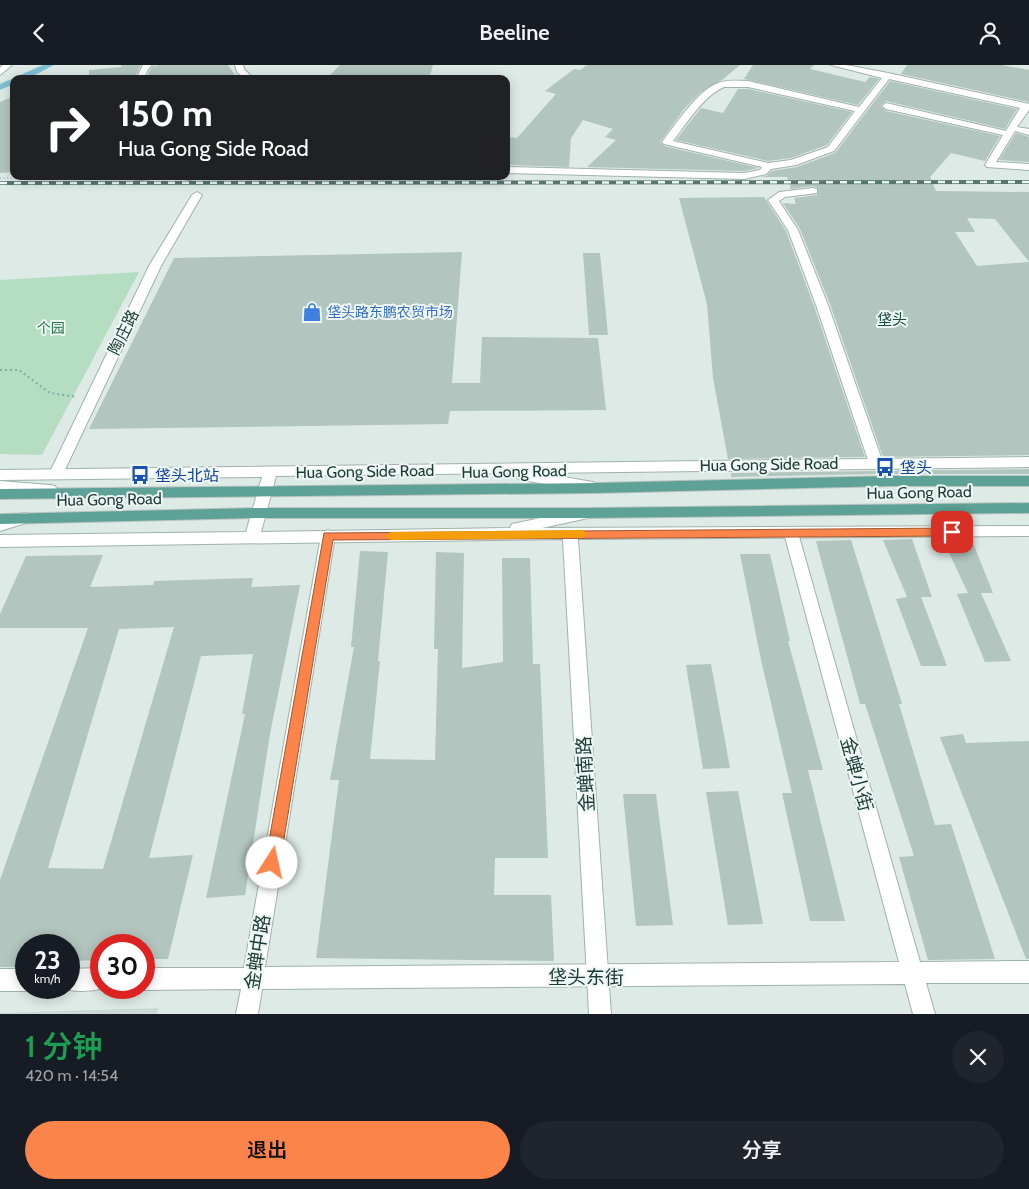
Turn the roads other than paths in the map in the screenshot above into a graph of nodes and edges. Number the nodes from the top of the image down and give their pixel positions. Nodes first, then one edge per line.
1 (8, 65) edge
2 (148, 65) edge
3 (239, 65) edge
4 (835, 65) edge
5 (0, 73) edge
6 (141, 75) edge
7 (246, 75) edge
8 (888, 75) junction
9 (886, 106) dead end
10 (1027, 106) edge
11 (861, 110) junction
12 (1010, 131) junction
13 (1029, 132) edge
14 (768, 166) junction
15 (1029, 167) edge
16 (510, 170) edge
17 (814, 191) dead end
18 (197, 195) dead end
19 (1029, 462) edge
20 (876, 463) junction
21 (467, 470) junction
22 (270, 472) junction
23 (56, 474) junction
24 (0, 475) edge
25 (1029, 481) edge
26 (0, 486) edge
27 (597, 488) junction
28 (74, 492) junction
29 (263, 492) junction
30 (0, 494) edge
31 (1029, 508) edge
32 (258, 513) junction
33 (587, 513) junction
34 (24, 518) junction
35 (0, 519) edge
36 (0, 526) edge
37 (1029, 531) edge
38 (790, 533) junction
39 (570, 534) junction
40 (489, 535) junction
41 (328, 536) junction
42 (252, 537) junction
43 (0, 541) edge
44 (1029, 972) edge
45 (912, 974) junction
46 (597, 977) junction
47 (155, 979) edge
48 (253, 979) junction
49 (0, 980) edge
50 (15, 980) edge
51 (247, 1014) edge
52 (600, 1014) edge
53 (924, 1014) edge

1 - 5 street
2 - 6 street
3 - 7 street
4 - 8 street
8 - 10 street
8 - 11 street
9 - 12 street
10 - 12 street
11 - 14 street
11 - 14 street
12 - 13 street
12 - 15 street
14 - 16 street
17 - 20 street
18 - 23 street, 陶庄路
19 - 20 street, Hua Gong Side Road
20 - 21 street, Hua Gong Side Road
21 - 22 street, Hua Gong Side Road
21 - 27 street
22 - 23 street, Hua Gong Side Road
22 - 29 street
23 - 24 street, Hua Gong Side Road
25 - 27 main road, Hua Gong Road
26 - 28 street
27 - 29 main road, Hua Gong Road
28 - 29 main road, Hua Gong Road
28 - 30 main road, Hua Gong Road
29 - 32 street
31 - 33 main road, Hua Gong Road
32 - 33 main road, Hua Gong Road
32 - 34 main road, Hua Gong Road
32 - 42 street
33 - 40 street
34 - 35 main road, Hua Gong Road
34 - 36 street
37 - 38 street
38 - 39 street
38 - 45 street, 金蝉小街
39 - 40 street
39 - 46 street, 金蝉南路
40 - 41 street
41 - 42 street
41 - 48 street, 金蝉中路
42 - 43 street
44 - 45 street, 垡头东街
45 - 46 street, 垡头东街
45 - 53 street, 金蝉小街
46 - 48 street, 垡头东街
46 - 52 street, 金蝉南路
47 - 48 street, 垡头东街
48 - 51 street, 金蝉中路
49 - 50 street

